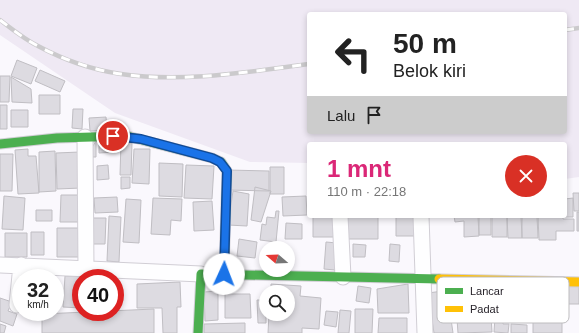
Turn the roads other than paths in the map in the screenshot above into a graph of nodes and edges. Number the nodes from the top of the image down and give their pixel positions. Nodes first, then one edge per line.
1 (85, 137) junction
2 (0, 144) edge
3 (340, 218) edge
4 (422, 218) edge
5 (0, 265) edge
6 (21, 265) junction
7 (21, 269) edge
8 (86, 269) joint
9 (124, 271) edge
10 (201, 274) junction
11 (224, 274) junction
12 (343, 276) junction
13 (424, 280) junction
14 (437, 280) edge
15 (569, 282) edge
16 (579, 282) edge
17 (198, 333) edge
18 (425, 333) edge

1 - 2 street
1 - 8 street
1 - 11 street
3 - 12 street
4 - 13 street
5 - 6 street
6 - 7 street
6 - 8 street
9 - 10 street
10 - 11 street
10 - 17 street
11 - 12 street
12 - 13 street
13 - 14 street
13 - 18 street
15 - 16 street

